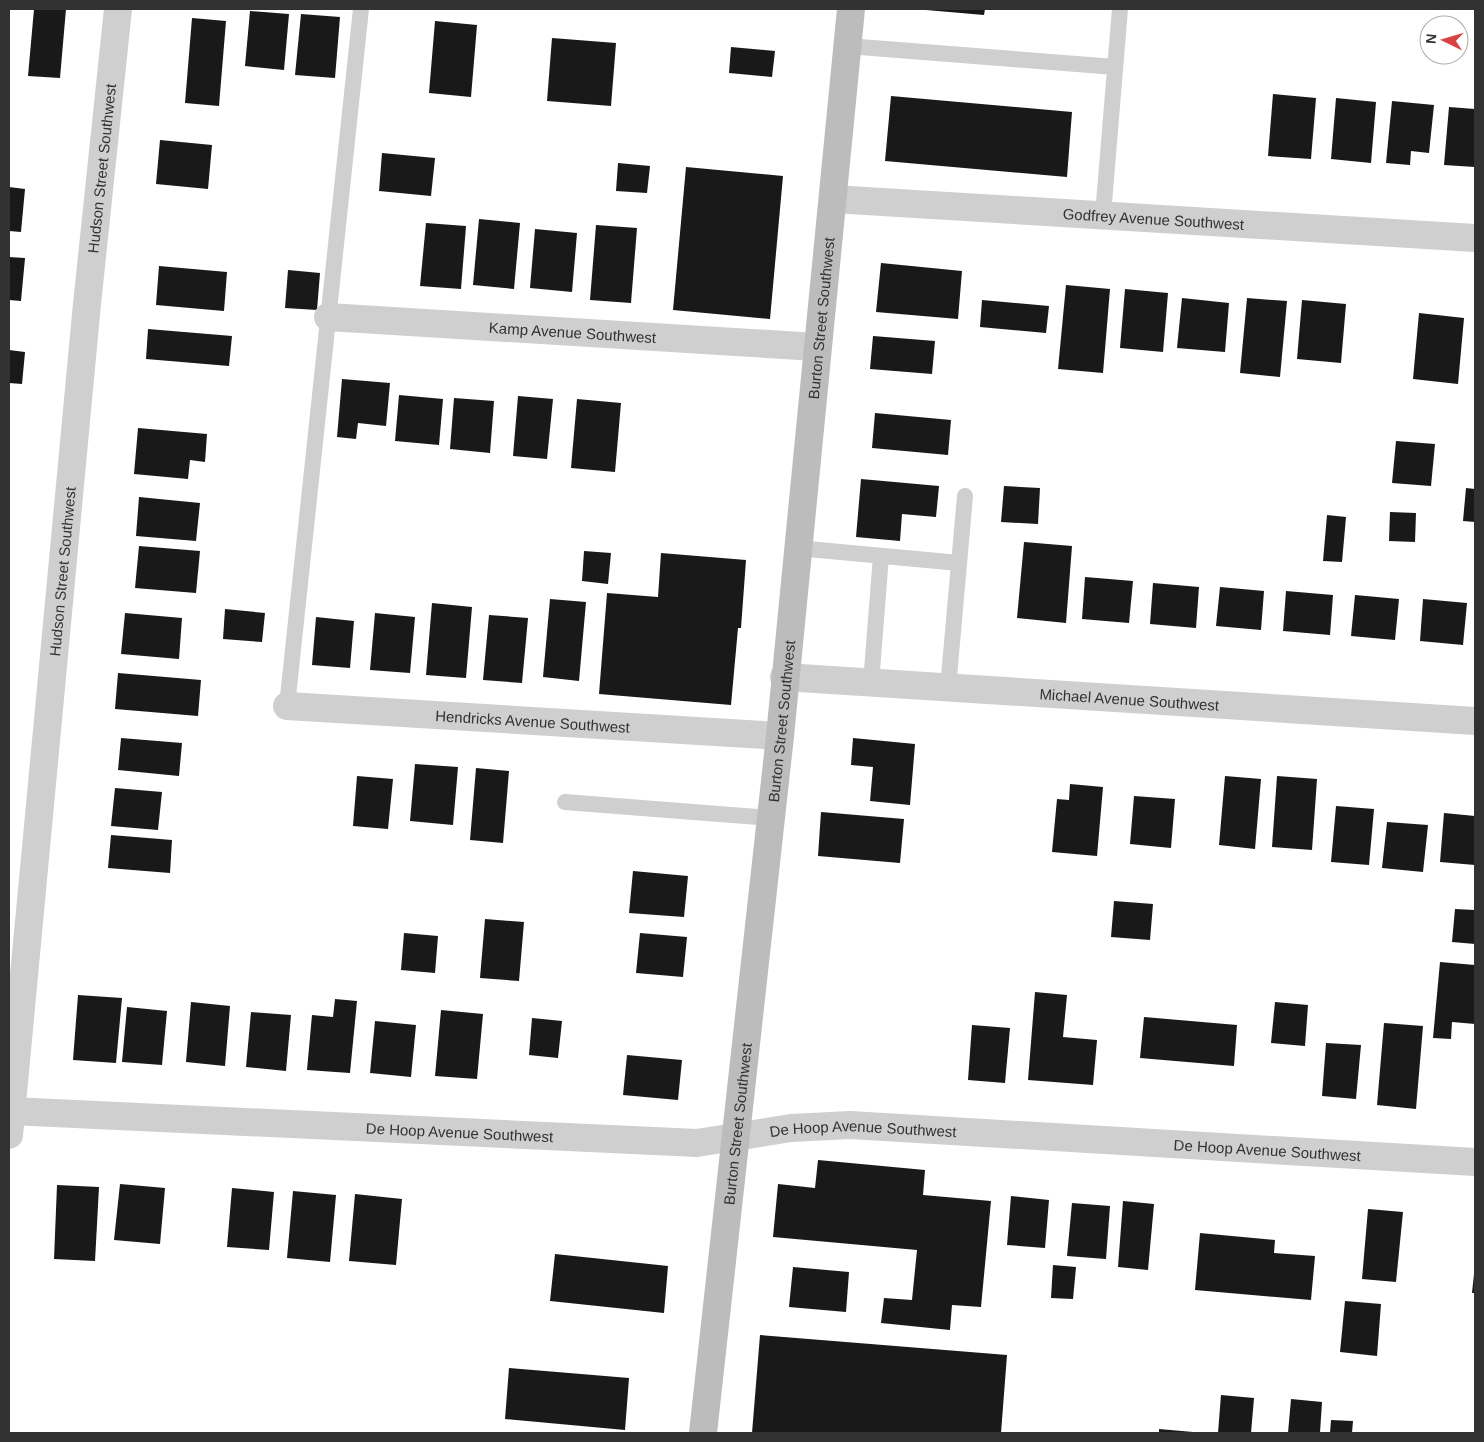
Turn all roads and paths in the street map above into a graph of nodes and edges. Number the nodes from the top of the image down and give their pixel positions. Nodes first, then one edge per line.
1 (118, 9) edge
2 (361, 9) edge
3 (851, 9) edge
4 (1120, 9) edge
5 (847, 46) junction
6 (1115, 67) junction
7 (833, 199) junction
8 (1103, 215) junction
9 (1475, 238) edge
10 (328, 317) junction
11 (818, 348) junction
12 (964, 496) dead end
13 (797, 548) junction
14 (882, 556) junction
15 (959, 563) junction
16 (784, 677) junction
17 (871, 683) junction
18 (948, 688) junction
19 (287, 706) joint
20 (1475, 721) edge
21 (780, 736) junction
22 (565, 802) dead end
23 (771, 818) junction
24 (10, 1123) edge
25 (736, 1137) junction
26 (1475, 1162) edge
27 (703, 1433) edge

1 - 24 street, Hudson Street Southwest
2 - 10 lane
3 - 5 main road, Burton Street Southwest
4 - 6 lane
5 - 6 lane
5 - 7 main road, Burton Street Southwest
6 - 8 lane
7 - 8 street, Godfrey Avenue Southwest
7 - 11 main road, Burton Street Southwest
8 - 9 street, Godfrey Avenue Southwest
10 - 11 street, Kamp Avenue Southwest
10 - 19 lane
11 - 13 main road, Burton Street Southwest
12 - 15 lane
13 - 14 lane
13 - 16 main road, Burton Street Southwest
14 - 15 lane
14 - 17 lane
15 - 18 lane
16 - 17 street, Michael Avenue Southwest
16 - 21 main road, Burton Street Southwest
17 - 18 street, Michael Avenue Southwest
18 - 20 street, Michael Avenue Southwest
19 - 21 street, Hendricks Avenue Southwest
21 - 23 main road, Burton Street Southwest
22 - 23 lane
23 - 25 main road, Burton Street Southwest
24 - 25 street, De Hoop Avenue Southwest
25 - 26 street, De Hoop Avenue Southwest
25 - 27 main road, Burton Street Southwest

